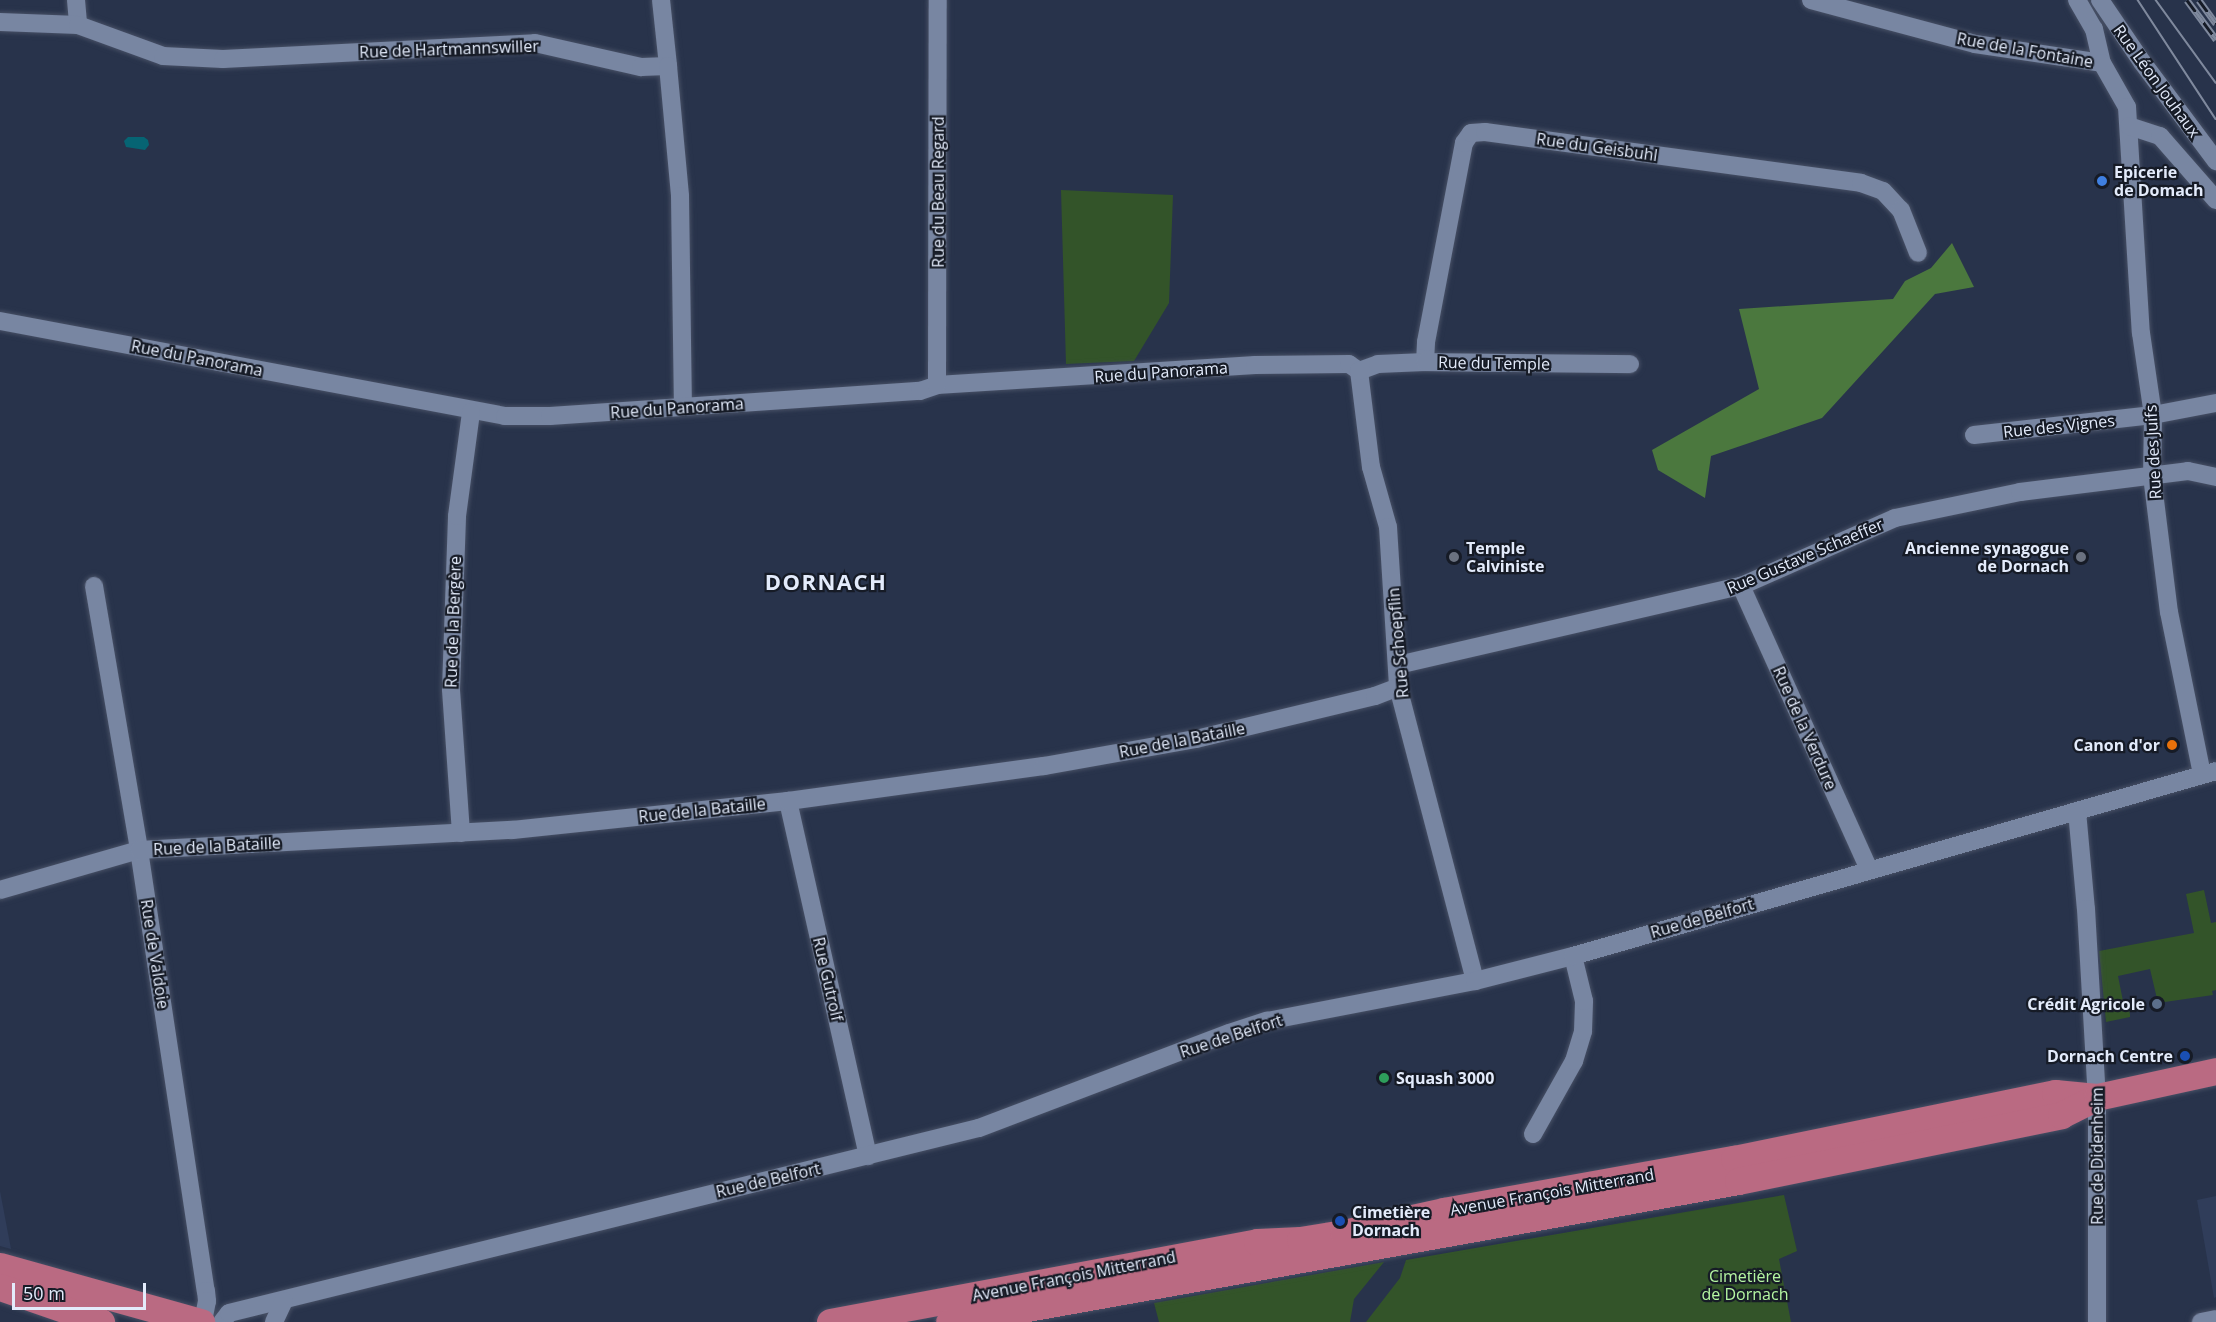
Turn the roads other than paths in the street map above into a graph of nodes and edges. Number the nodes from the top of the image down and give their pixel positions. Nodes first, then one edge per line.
1 (76, 0) edge
2 (661, 0) edge
3 (938, 0) edge
4 (1811, 0) edge
5 (2077, 0) edge
6 (2100, 0) edge
7 (0, 22) edge
8 (78, 25) junction
9 (2102, 63) junction
10 (668, 66) junction
11 (2129, 126) junction
12 (2216, 160) edge
13 (2216, 200) edge
14 (1918, 253) dead end
15 (0, 321) edge
16 (1425, 362) junction
17 (1630, 364) dead end
18 (1359, 371) junction
19 (937, 385) junction
20 (2216, 403) edge
21 (683, 407) junction
22 (471, 412) junction
23 (2153, 415) junction
24 (1974, 435) dead end
25 (2152, 476) junction
26 (2216, 477) edge
27 (94, 586) dead end
28 (1741, 586) junction
29 (1398, 665) junction
30 (1398, 687) junction
31 (2209, 773) edge
32 (788, 801) junction
33 (2077, 811) junction
34 (461, 833) junction
35 (139, 850) junction
36 (1869, 869) junction
37 (0, 890) edge
38 (1573, 956) junction
39 (1475, 981) junction
40 (2216, 1071) edge
41 (2097, 1097) junction
42 (1533, 1134) dead end
43 (868, 1156) junction
44 (0, 1266) edge
45 (0, 1287) edge
46 (284, 1301) junction
47 (2216, 1319) edge
48 (101, 1322) edge
49 (202, 1322) edge
50 (222, 1322) edge
51 (274, 1322) edge
52 (830, 1322) edge
53 (948, 1322) edge
54 (2097, 1322) edge
55 (2201, 1322) edge

1 - 8 street
2 - 10 street
3 - 19 street, Rue du Beau Regard
4 - 9 street, Rue de la Fontaine
5 - 9 street
6 - 12 street, Rue Léon Jouhaux
7 - 8 street, Rue de Hartmannswiller
8 - 10 street, Rue de Hartmannswiller
9 - 11 street, Rue de la Fontaine
10 - 21 street
11 - 13 street
11 - 23 street, Rue des Juifs
14 - 16 street, Rue du Geisbuhl
15 - 22 street, Rue du Panorama
16 - 17 street, Rue du Temple
16 - 18 street, Rue du Temple
18 - 19 street, Rue du Panorama
18 - 29 street, Rue Schoepflin
19 - 21 street, Rue du Panorama
20 - 23 street, Rue des Vignes
21 - 22 street, Rue du Panorama
22 - 34 street, Rue de la Bergère
23 - 24 street, Rue des Vignes
23 - 25 street, Rue des Juifs
25 - 26 street, Rue Gustave Schaeffer
25 - 28 street, Rue Gustave Schaeffer
25 - 31 street, Rue des Juifs
27 - 35 street, Rue de Valdoie
28 - 29 street, Rue Gustave Schaeffer
28 - 36 street, Rue de la Verdure
29 - 30 street, Rue Schoepflin
30 - 32 street, Rue de la Bataille
30 - 39 street, Rue Schoepflin
31 - 33 street, Rue de Belfort
32 - 34 street, Rue de la Bataille
32 - 43 street, Rue Gutrolf
33 - 36 street, Rue de Belfort
33 - 41 street, Rue de Didenheim
34 - 35 street, Rue de la Bataille
35 - 37 street, Rue de la Bataille
35 - 49 street, Rue de Valdoie
36 - 38 street, Rue de Belfort
38 - 39 street, Rue de Belfort
38 - 42 street
39 - 43 street, Rue de Belfort
40 - 41 main road, Avenue François Mitterrand
41 - 52 main road, Avenue François Mitterrand
41 - 53 main road, Avenue François Mitterrand
41 - 54 street, Rue de Didenheim
43 - 46 street, Rue de Belfort
44 - 49 main road
45 - 48 main road
46 - 50 street, Rue de Belfort
46 - 51 street
47 - 55 street

